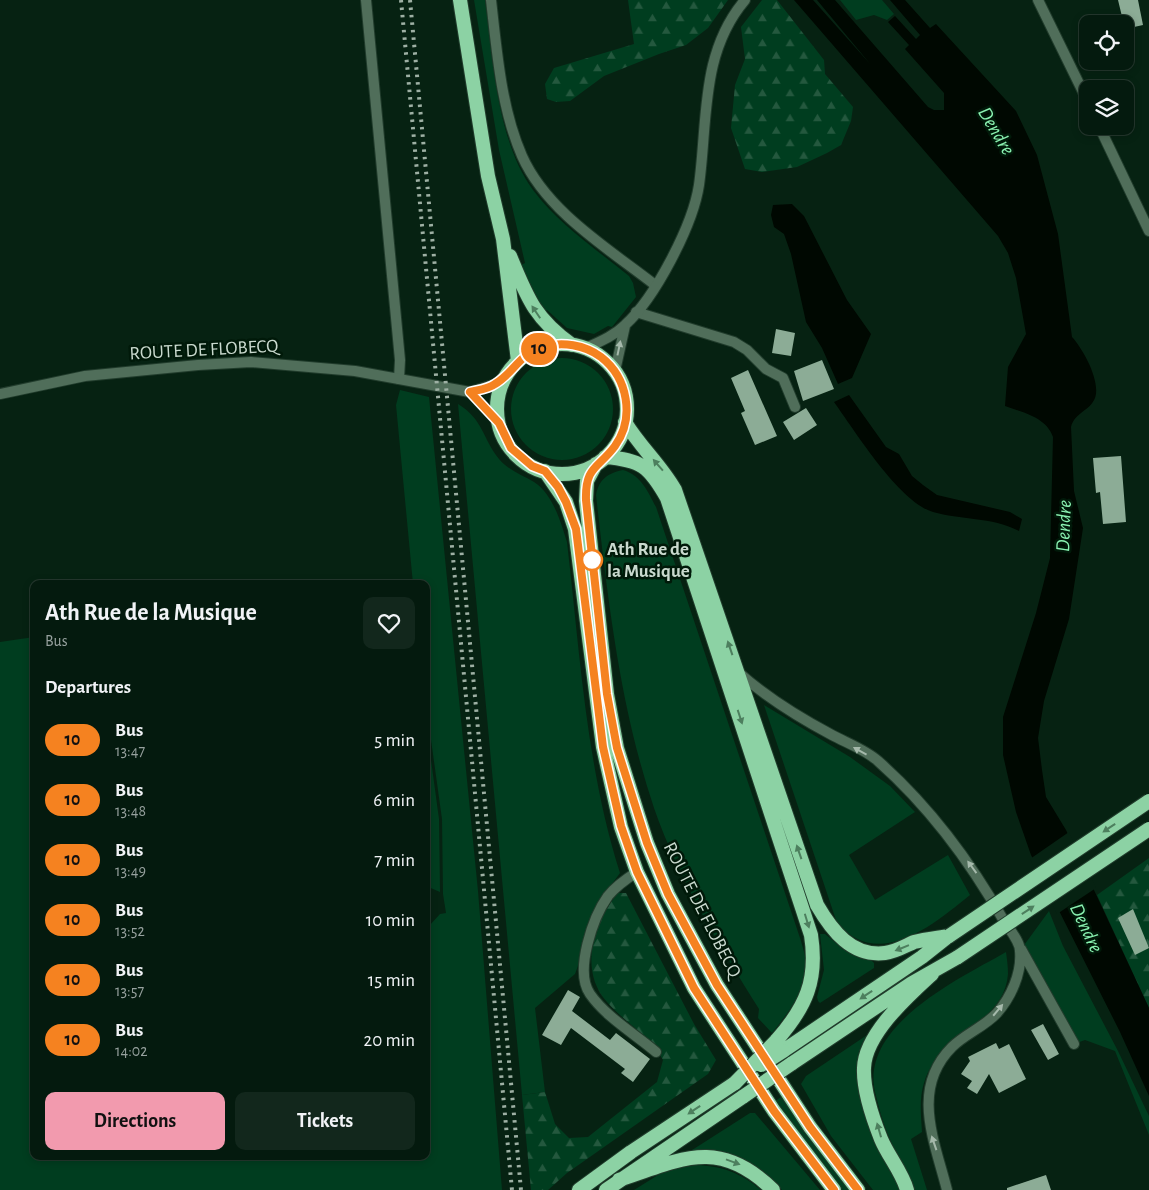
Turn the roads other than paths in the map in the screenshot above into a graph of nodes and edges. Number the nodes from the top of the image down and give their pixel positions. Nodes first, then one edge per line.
1 (366, 0) edge
2 (460, 0) edge
3 (491, 0) edge
4 (745, 0) edge
5 (1038, 0) edge
6 (1079, 84) edge
7 (1103, 135) edge
8 (1149, 231) edge
9 (503, 239) junction
10 (655, 285) junction
11 (636, 312) junction
12 (625, 326) junction
13 (572, 345) junction
14 (586, 348) junction
15 (518, 361) junction
16 (615, 371) junction
17 (509, 372) junction
18 (399, 379) junction
19 (470, 392) junction
20 (0, 394) edge
21 (795, 407) dead end
22 (626, 422) junction
23 (499, 423) junction
24 (600, 460) junction
25 (545, 471) junction
26 (738, 672) junction
27 (1149, 801) edge
28 (1149, 829) edge
29 (637, 872) junction
30 (949, 936) junction
31 (1020, 949) junction
32 (932, 974) junction
33 (1074, 1044) dead end
34 (780, 1046) junction
35 (656, 1052) dead end
36 (619, 1180) junction
37 (579, 1190) edge
38 (606, 1190) edge
39 (773, 1190) edge
40 (834, 1190) edge
41 (858, 1190) edge
42 (907, 1190) edge
43 (947, 1190) edge

1 - 18 street
2 - 9 highway
3 - 10 street
4 - 10 street
5 - 6 street
7 - 8 street
13 -> 9 highway
9 - 15 highway
10 - 11 street
11 - 12 street
11 - 21 street
12 - 14 street
16 -> 12 street
13 - 14 highway
13 - 15 highway
14 - 16 highway
15 - 17 highway
16 - 22 highway
17 - 19 street, ROUTE DE FLOBECQ
17 - 23 highway
18 - 19 street, ROUTE DE FLOBECQ
18 - 20 street, ROUTE DE FLOBECQ
19 - 23 street
22 - 24 highway
26 -> 22 highway
23 - 25 highway
24 - 25 highway
24 -> 34 highway
24 - 41 highway, ROUTE DE FLOBECQ
25 - 29 highway, ROUTE DE FLOBECQ
30 -> 26 highway
31 -> 26 street
27 -> 30 highway, bridge
32 -> 28 highway, bridge
29 - 35 street
29 - 40 highway, ROUTE DE FLOBECQ
30 -> 34 highway
31 - 33 street
43 -> 31 street
32 - 36 highway, bridge
42 -> 32 highway
34 -> 37 highway, bridge
36 - 38 highway
36 -> 39 highway

